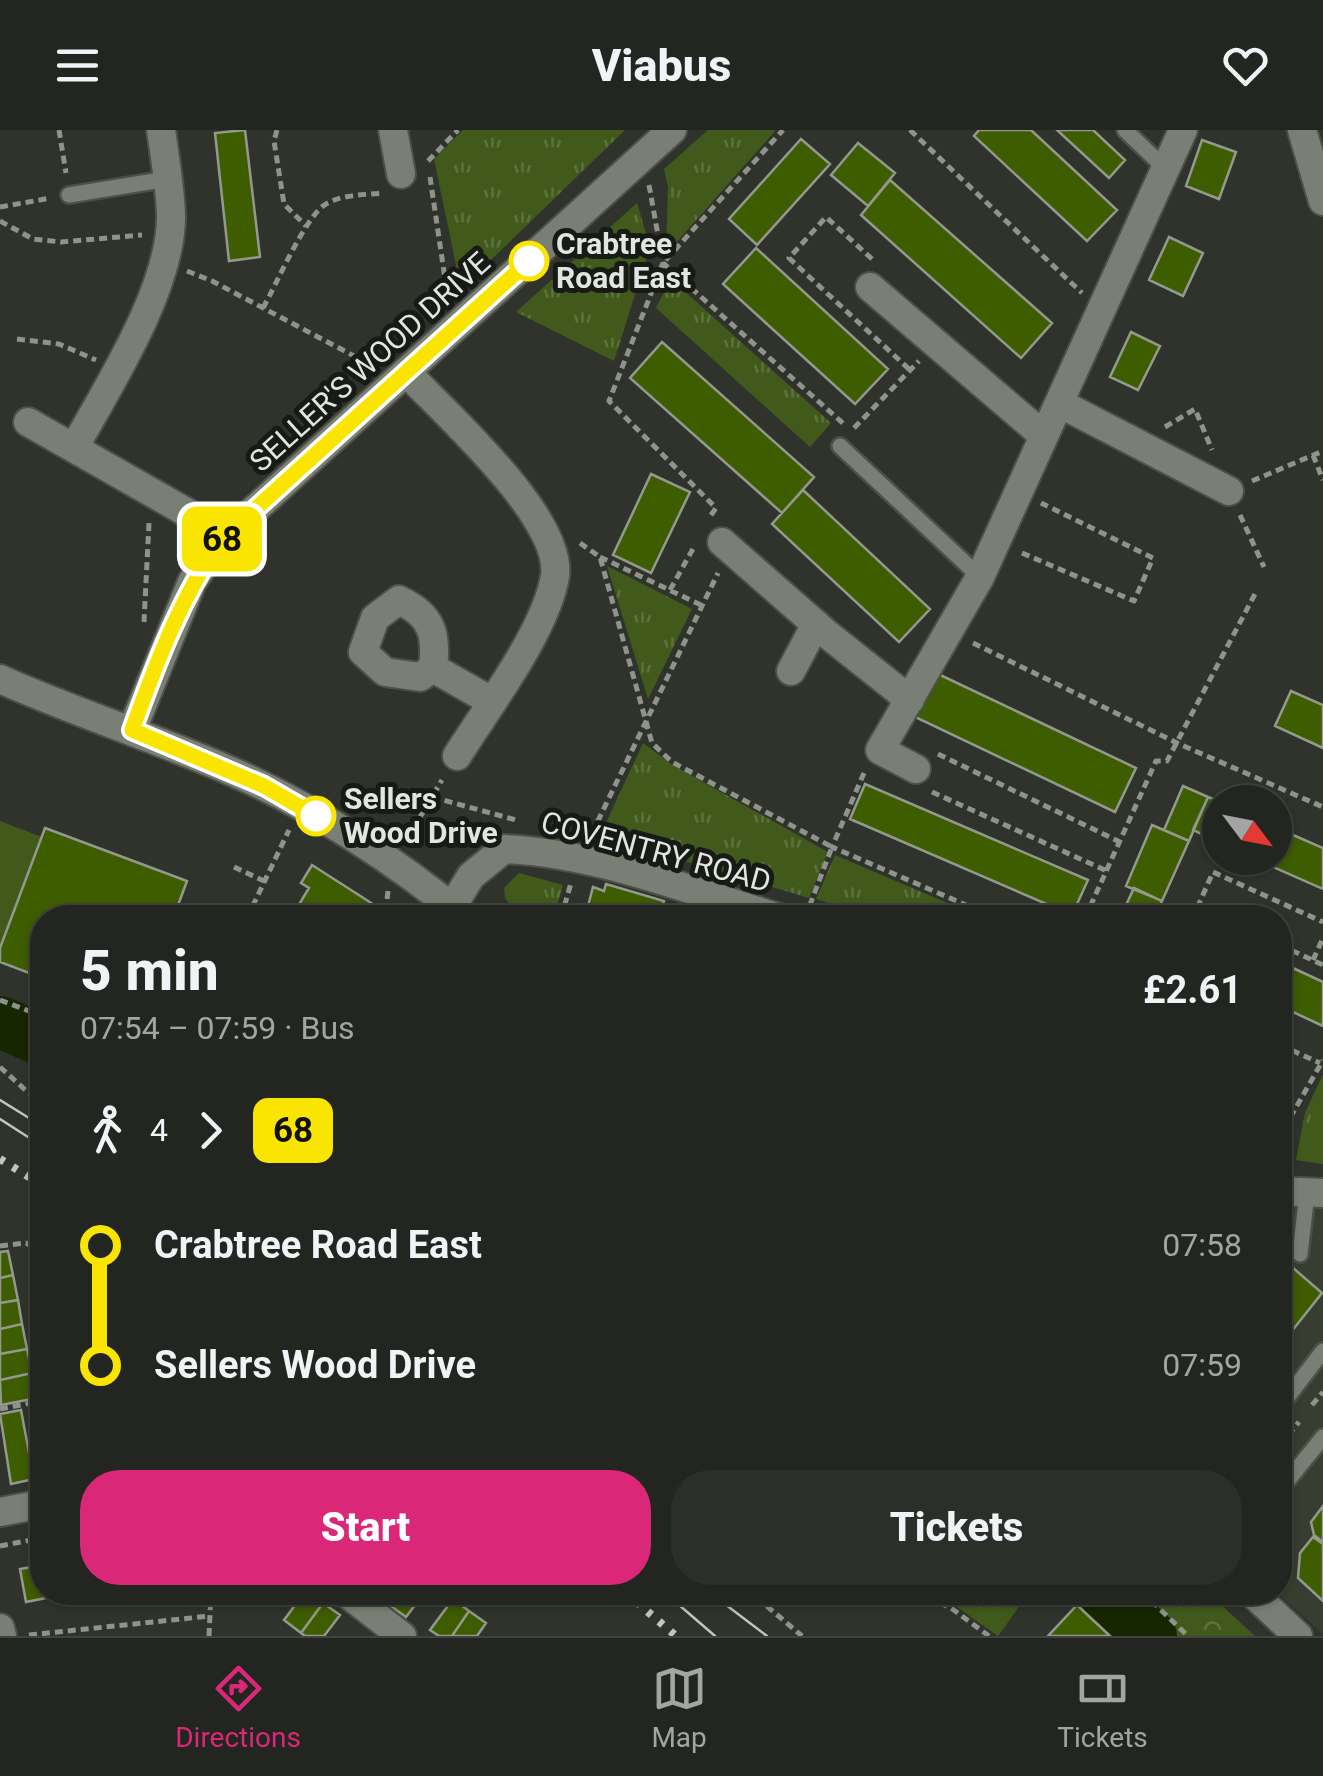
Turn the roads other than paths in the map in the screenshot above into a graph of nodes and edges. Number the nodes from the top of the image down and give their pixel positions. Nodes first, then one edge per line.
1 (162, 130) edge
2 (393, 130) edge
3 (672, 130) edge
4 (1126, 130) edge
5 (1183, 130) edge
6 (1302, 130) edge
7 (1167, 170) junction
8 (167, 178) junction
9 (401, 185) road end
10 (69, 195) road end
11 (1323, 200) edge
12 (870, 287) dead end
13 (402, 375) junction
14 (1061, 404) junction
15 (28, 422) dead end
16 (1044, 436) junction
17 (840, 446) dead end
18 (74, 448) junction
19 (1229, 491) road end
20 (186, 512) dead end
21 (714, 539) road end
22 (980, 577) junction
23 (816, 624) junction
24 (433, 668) dead end
25 (791, 670) dead end
26 (0, 678) edge
27 (910, 700) junction
28 (491, 701) junction
29 (132, 730) junction
30 (456, 756) road end
31 (918, 777) road end
32 (448, 905) edge
33 (461, 905) edge
34 (736, 905) edge
35 (1304, 1192) edge
36 (1300, 1254) dead end
37 (1323, 1351) edge
38 (1292, 1391) edge
39 (1323, 1437) edge
40 (1292, 1475) edge
41 (30, 1506) edge
42 (0, 1512) edge
43 (362, 1605) edge
44 (1264, 1605) edge
45 (0, 1628) edge
46 (2, 1636) edge
47 (402, 1636) edge
48 (1298, 1636) edge

1 - 8 street
2 - 9 street
3 - 13 street, SELLER'S WOOD DRIVE
4 - 7 lane
5 - 7 street
6 - 11 street
7 - 14 street
8 - 10 lane
8 - 18 street
12 - 16 street
13 - 28 street
13 - 29 street, SELLER'S WOOD DRIVE
14 - 16 street
14 - 19 street
15 - 18 street
16 - 22 street
17 - 22 lane
18 - 20 street
21 - 23 street
22 - 27 street
23 - 25 street
23 - 27 street
24 - 28 street
26 - 29 street, COVENTRY ROAD
27 - 31 street
28 - 30 street
29 - 32 street, COVENTRY ROAD
33 - 34 street, COVENTRY ROAD
35 - 36 lane
37 - 38 lane
39 - 40 lane
41 - 42 street
43 - 47 street
44 - 48 street
45 - 46 street

